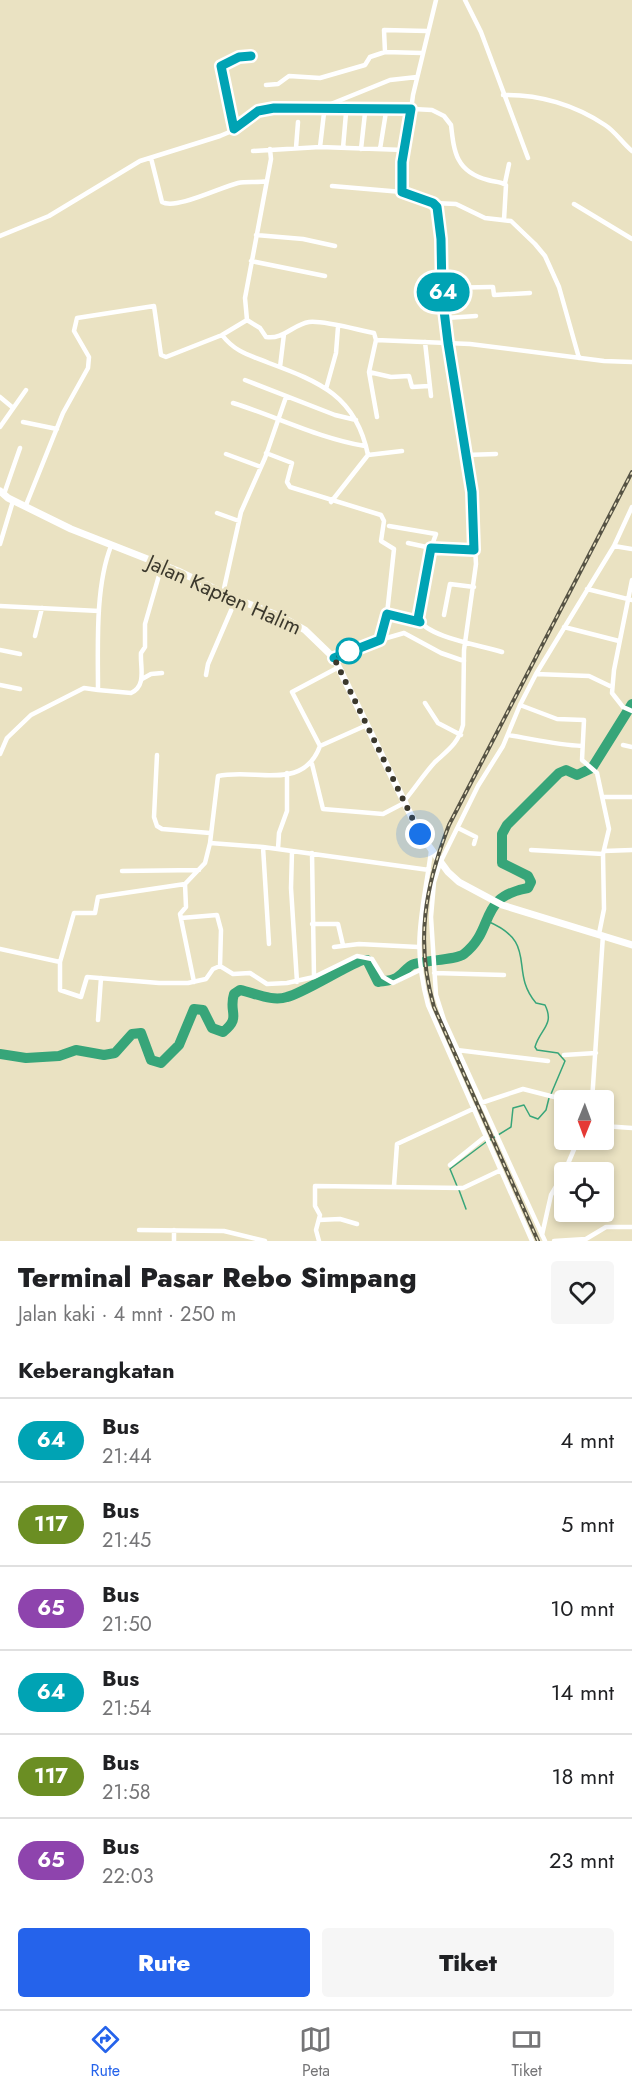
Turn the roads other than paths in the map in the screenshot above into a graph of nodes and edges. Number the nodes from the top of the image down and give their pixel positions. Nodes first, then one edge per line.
1 (436, 0) edge
2 (465, 0) edge
3 (427, 31) junction
4 (385, 52) junction
5 (422, 53) junction
6 (251, 56) dead end
7 (417, 77) junction
8 (266, 85) dead end
9 (503, 95) junction
10 (411, 109) junction
11 (324, 110) junction
12 (346, 112) dead end
13 (386, 112) dead end
14 (365, 113) dead end
15 (298, 122) dead end
16 (234, 129) junction
17 (320, 147) junction
18 (296, 148) junction
19 (343, 148) junction
20 (270, 149) junction
21 (361, 149) junction
22 (380, 149) junction
23 (404, 150) junction
24 (253, 151) dead end
25 (632, 151) edge
26 (151, 158) junction
27 (528, 158) dead end
28 (509, 164) dead end
29 (267, 181) junction
30 (505, 183) junction
31 (332, 186) dead end
32 (402, 192) junction
33 (433, 203) junction
34 (574, 204) dead end
35 (504, 220) junction
36 (256, 235) junction
37 (0, 236) edge
38 (632, 239) edge
39 (335, 246) dead end
40 (251, 261) junction
41 (325, 276) dead end
42 (443, 288) junction
43 (530, 293) dead end
44 (476, 316) dead end
45 (446, 318) junction
46 (247, 320) junction
47 (338, 327) junction
48 (284, 334) junction
49 (222, 335) junction
50 (376, 340) junction
51 (425, 342) junction
52 (448, 343) junction
53 (579, 358) junction
54 (632, 362) edge
55 (280, 367) junction
56 (369, 372) junction
57 (245, 380) dead end
58 (429, 386) junction
59 (326, 389) junction
60 (26, 390) dead end
61 (431, 396) dead end
62 (0, 397) edge
63 (286, 397) junction
64 (233, 403) dead end
65 (12, 407) junction
66 (377, 417) dead end
67 (278, 418) junction
68 (356, 420) junction
69 (23, 422) dead end
70 (0, 427) edge
71 (57, 429) junction
72 (366, 446) junction
73 (20, 448) dead end
74 (402, 451) dead end
75 (266, 453) junction
76 (226, 454) dead end
77 (368, 454) junction
78 (496, 454) dead end
79 (465, 455) junction
80 (261, 467) junction
81 (2, 493) edge
82 (13, 501) junction
83 (330, 502) junction
84 (26, 506) junction
85 (632, 507) edge
86 (217, 513) dead end
87 (630, 517) edge
88 (239, 520) junction
89 (389, 526) dead end
90 (408, 543) dead end
91 (0, 544) edge
92 (111, 546) junction
93 (614, 546) junction
94 (431, 548) junction
95 (632, 549) edge
96 (474, 550) junction
97 (162, 565) junction
98 (632, 580) edge
99 (474, 587) junction
100 (587, 589) junction
101 (223, 593) junction
102 (236, 599) junction
103 (630, 600) edge
104 (0, 606) edge
105 (42, 608) junction
106 (99, 611) junction
107 (387, 614) junction
108 (444, 615) dead end
109 (420, 622) junction
110 (564, 627) junction
111 (35, 636) dead end
112 (380, 640) junction
113 (465, 641) junction
114 (620, 641) junction
115 (0, 650) edge
116 (502, 652) dead end
117 (20, 654) dead end
118 (334, 658) junction
119 (464, 661) junction
120 (339, 667) junction
121 (162, 673) dead end
122 (536, 674) junction
123 (206, 675) dead end
124 (142, 679) junction
125 (0, 685) edge
126 (612, 687) junction
127 (21, 689) dead end
128 (98, 690) junction
129 (425, 703) dead end
130 (520, 705) junction
131 (631, 710) edge
132 (368, 725) junction
133 (461, 735) junction
134 (508, 735) junction
135 (623, 745) dead end
136 (320, 746) junction
137 (582, 746) junction
138 (632, 747) edge
139 (0, 754) edge
140 (157, 755) dead end
141 (312, 764) junction
142 (287, 773) junction
143 (632, 797) edge
144 (602, 798) junction
145 (405, 801) junction
146 (458, 828) junction
147 (210, 833) junction
148 (210, 843) junction
149 (474, 844) dead end
150 (263, 847) junction
151 (278, 849) junction
152 (531, 850) dead end
153 (632, 850) edge
154 (292, 851) junction
155 (431, 851) junction
156 (604, 852) junction
157 (312, 853) junction
158 (440, 863) junction
159 (199, 870) junction
160 (429, 870) junction
161 (122, 871) dead end
162 (185, 884) junction
163 (181, 918) junction
164 (312, 924) junction
165 (601, 935) junction
166 (269, 945) dead end
167 (343, 945) junction
168 (632, 945) edge
169 (334, 947) dead end
170 (418, 947) junction
171 (0, 949) edge
172 (60, 962) junction
173 (220, 966) junction
174 (419, 967) junction
175 (434, 973) junction
176 (504, 975) dead end
177 (314, 977) junction
178 (101, 978) junction
179 (194, 982) junction
180 (297, 982) junction
181 (98, 1020) dead end
182 (457, 1050) junction
183 (596, 1053) junction
184 (564, 1055) dead end
185 (548, 1061) dead end
186 (593, 1090) edge
187 (554, 1096) edge
188 (481, 1103) junction
189 (474, 1108) junction
190 (614, 1126) edge
191 (632, 1128) edge
192 (488, 1140) junction
193 (574, 1150) edge
194 (450, 1165) dead end
195 (501, 1170) junction
196 (394, 1186) junction
197 (319, 1220) junction
198 (357, 1224) dead end
199 (632, 1227) edge
200 (139, 1230) dead end
201 (174, 1230) junction
202 (544, 1238) edge
203 (174, 1241) edge
204 (265, 1241) edge
205 (319, 1241) edge
206 (532, 1241) edge
207 (554, 1241) edge

1 - 3 street
2 - 9 street
3 - 4 street
3 - 5 street
4 - 5 street
4 - 8 street
5 - 7 street
6 - 16 street
7 - 10 street
7 - 11 street
9 - 25 street
9 - 27 street
10 - 11 street
10 - 23 street
10 - 30 street
11 - 16 street
11 - 17 street
12 - 19 street
13 - 22 street
14 - 21 street
15 - 18 street
16 - 26 street
17 - 18 street
17 - 19 street
18 - 20 street
19 - 21 street
20 - 24 street
20 - 29 street
21 - 22 street
22 - 23 street
23 - 32 street
26 - 29 street
26 - 37 street
28 - 30 street
29 - 36 street
30 - 35 street
31 - 32 street
32 - 33 street
33 - 35 street
33 - 42 street
34 - 38 street
35 - 53 street
36 - 39 street
36 - 40 street
40 - 41 street
40 - 46 street
42 - 43 street
42 - 45 street
44 - 45 street
45 - 52 street
46 - 48 street
46 - 49 street
47 - 48 street
47 - 50 street
47 - 59 street
48 - 55 street
49 - 55 street
49 - 71 street
50 - 51 street
50 - 56 street
51 - 52 street
51 - 58 street
52 - 53 street
52 - 79 street
53 - 54 street
55 - 59 street
56 - 58 street
56 - 66 street
57 - 63 street
58 - 61 street
59 - 68 street
60 - 65 street
62 - 65 street
63 - 67 street
63 - 68 street
64 - 67 street
65 - 70 street
67 - 72 street
67 - 75 street
68 - 72 street
69 - 71 street
71 - 84 street
72 - 77 street
73 - 81 street
74 - 77 street
75 - 80 street
75 - 83 street
76 - 80 street
77 - 83 street
78 - 79 street
79 - 96 street
80 - 88 street
81 - 82 main road, Jalan Kapten Halim
82 - 84 main road, Jalan Kapten Halim
82 - 91 street
83 - 107 street
84 - 92 main road, Jalan Kapten Halim
85 - 87 street
86 - 88 street
87 - 93 street
88 - 101 street
89 - 94 street
90 - 94 street
92 - 97 main road, Jalan Kapten Halim
92 - 106 street
93 - 95 street
93 - 100 street
94 - 96 street
94 - 109 street
96 - 99 street
97 - 101 main road, Jalan Kapten Halim
97 - 124 street
98 - 103 street
99 - 108 street
99 - 113 street
100 - 103 street
100 - 110 street
101 - 102 main road, Jalan Kapten Halim
102 - 118 main road, Jalan Kapten Halim
102 - 123 street
103 - 114 street
104 - 105 street
105 - 106 street
105 - 111 street
106 - 128 street
107 - 109 street
107 - 112 street
109 - 113 street
110 - 114 street
110 - 122 street
112 - 118 street
112 - 119 street
113 - 116 street
113 - 119 street
114 - 126 street
115 - 117 street
118 - 120 main road, Jalan Kapten Halim
119 - 133 street
120 - 132 main road, Jalan Kapten Halim
120 - 136 street
121 - 124 street
122 - 126 street
122 - 130 street
124 - 128 street
125 - 127 street
126 - 131 street
128 - 139 street
129 - 133 street
130 - 134 street
130 - 137 street
132 - 136 street
132 - 145 main road, Jalan Kapten Halim
133 - 145 street
134 - 137 street
134 - 146 street
135 - 138 street
136 - 141 street
137 - 144 street
140 - 147 street
141 - 142 street
141 - 145 street
142 - 147 street
142 - 151 street
143 - 144 street
144 - 156 street
145 - 155 main road, Jalan Kapten Halim
146 - 149 street
146 - 158 street
147 - 148 street
148 - 150 street
148 - 159 street
150 - 151 street
150 - 166 street
151 - 154 street
152 - 156 street
153 - 156 street
154 - 157 street
154 - 180 street
155 - 158 main road, Jalan Kapten Halim
155 - 160 street
156 - 165 street
157 - 160 street
157 - 164 street
158 - 165 main road, Jalan Kapten Halim
158 - 175 street
159 - 161 street
159 - 162 street
160 - 170 street
162 - 163 street
162 - 172 street
163 - 173 street
163 - 179 street
164 - 167 street
164 - 177 street
165 - 168 main road, Jalan Kapten Halim
165 - 183 street
167 - 169 street
167 - 170 street
170 - 174 street
171 - 172 street
172 - 178 street
173 - 179 street
173 - 180 street
174 - 177 street
174 - 189 street
175 - 176 street
175 - 182 street
177 - 180 street
178 - 179 street
178 - 181 street
182 - 185 street
182 - 188 street
183 - 184 street
183 - 186 street
187 - 188 street
188 - 202 street
189 - 192 street
189 - 196 street
190 - 191 street
192 - 194 street
192 - 195 street
193 - 202 street
195 - 196 street
195 - 206 street
196 - 197 street
197 - 198 street
197 - 205 street
199 - 207 street
200 - 201 street
201 - 203 street
201 - 204 street

